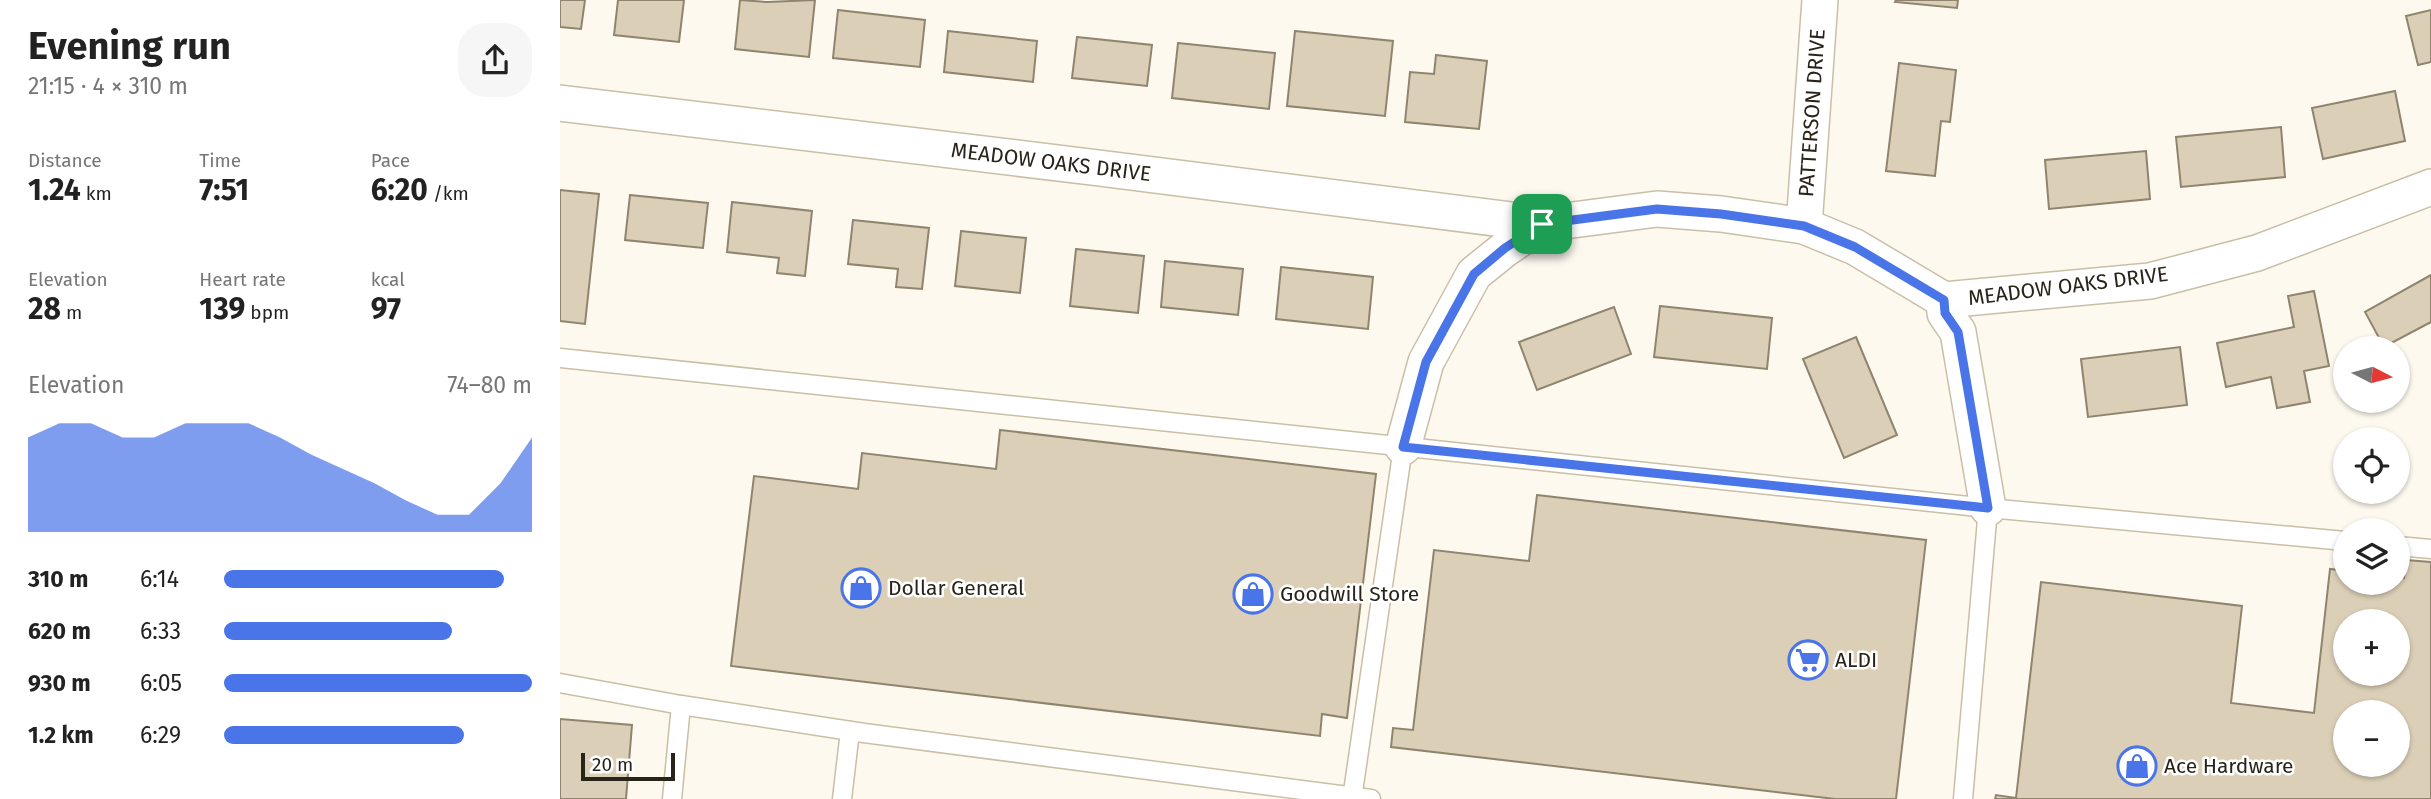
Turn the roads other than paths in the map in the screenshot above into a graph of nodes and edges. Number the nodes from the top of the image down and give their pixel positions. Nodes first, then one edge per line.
1 (1820, 0) edge
2 (560, 103) edge
3 (2431, 187) edge
4 (1542, 224) junction
5 (1804, 226) junction
6 (1944, 300) junction
7 (560, 358) edge
8 (1403, 447) junction
9 (1988, 508) junction
10 (2333, 540) edge
11 (2410, 547) edge
12 (2431, 549) edge
13 (560, 682) edge
14 (681, 705) junction
15 (850, 731) junction
16 (1352, 798) edge
17 (672, 799) edge
18 (842, 799) edge
19 (1371, 799) edge
20 (1963, 799) edge

1 - 5 street, PATTERSON DRIVE
2 - 4 street, MEADOW OAKS DRIVE
3 - 6 street, MEADOW OAKS DRIVE
4 - 5 street, MEADOW OAKS DRIVE
4 - 8 street, MEADOW OAKS DRIVE
5 - 6 street, MEADOW OAKS DRIVE
6 - 9 street
7 - 8 lane
8 - 9 lane
8 - 16 lane
9 - 10 lane
9 - 20 lane
11 - 12 lane
13 - 14 lane
14 - 15 lane
14 - 17 lane
15 - 16 lane
15 - 18 lane
16 - 19 lane

